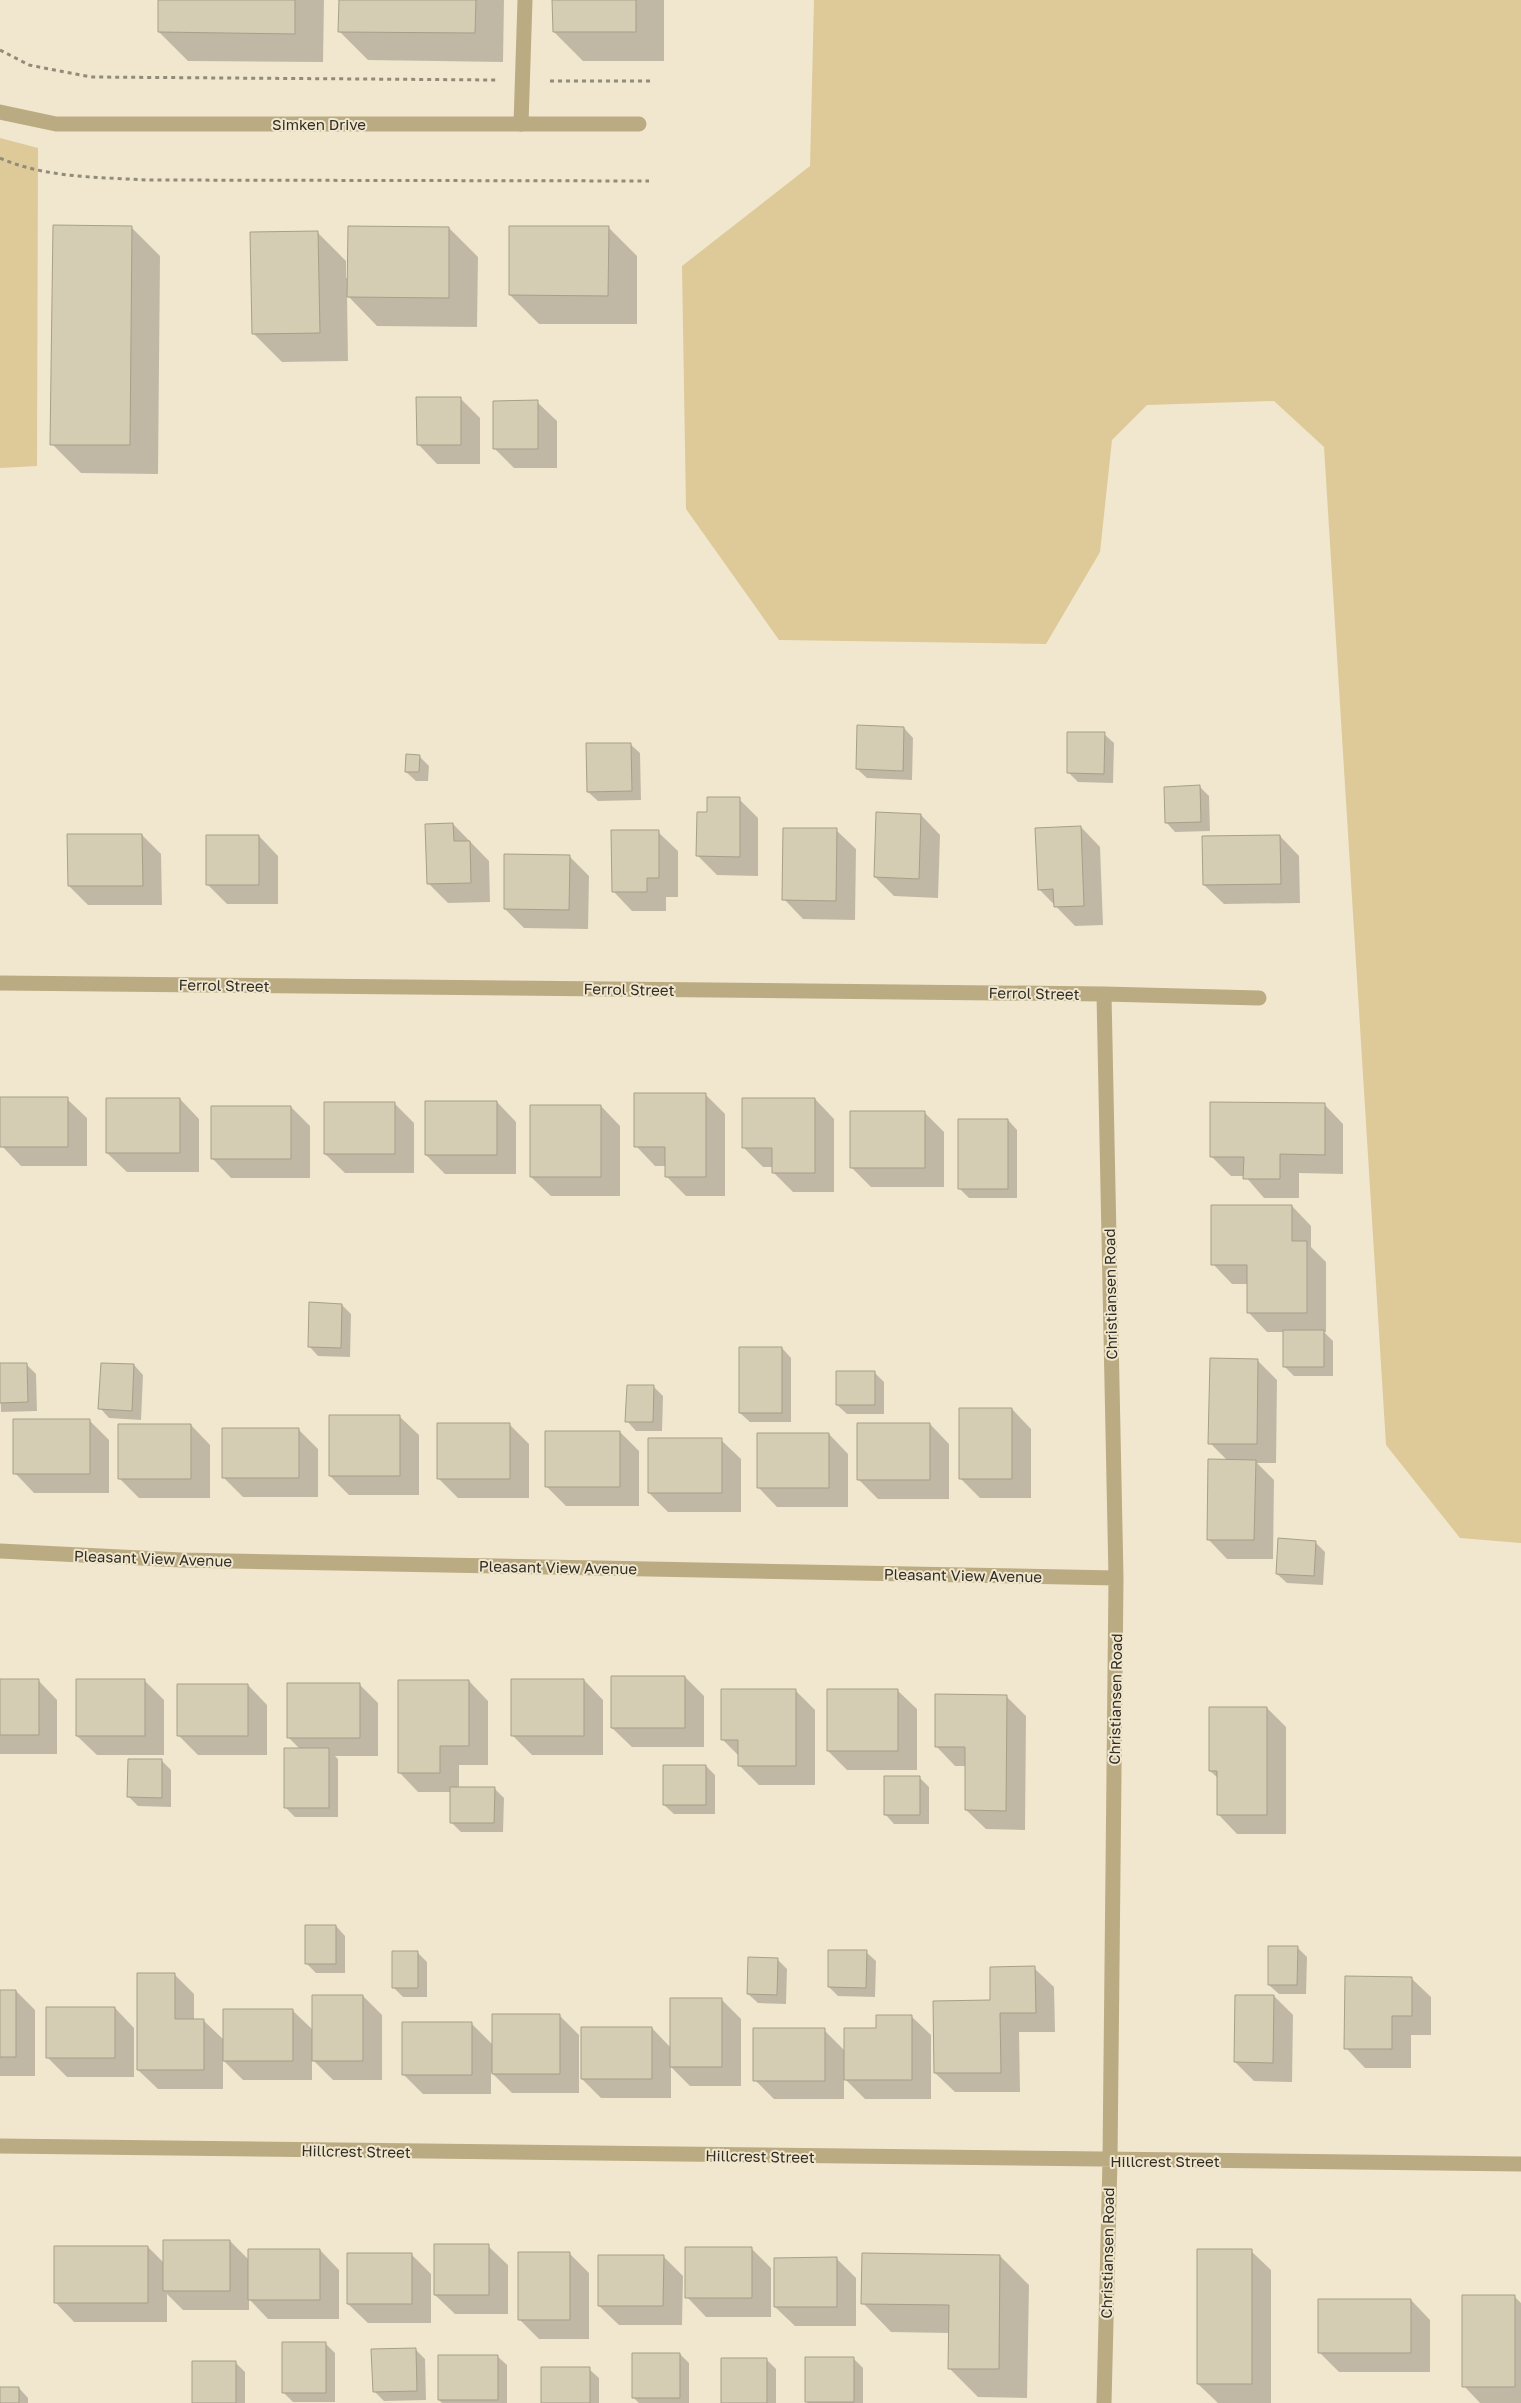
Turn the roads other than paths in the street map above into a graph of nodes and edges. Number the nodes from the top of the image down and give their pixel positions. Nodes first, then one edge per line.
1 (525, 0) edge
2 (0, 112) edge
3 (521, 124) junction
4 (639, 124) dead end
5 (0, 983) edge
6 (1104, 994) junction
7 (1259, 998) dead end
8 (0, 1551) edge
9 (1116, 1578) junction
10 (0, 2146) edge
11 (1110, 2160) junction
12 (1521, 2164) edge
13 (1104, 2403) edge

1 - 3 street
2 - 3 street, Simken Drive
3 - 4 street, Simken Drive
5 - 6 street, Ferrol Street
6 - 7 street, Ferrol Street
6 - 9 street, Christiansen Road
8 - 9 street, Pleasant View Avenue
9 - 11 street, Christiansen Road
10 - 11 street, Hillcrest Street
11 - 12 street, Hillcrest Street
11 - 13 street, Christiansen Road

